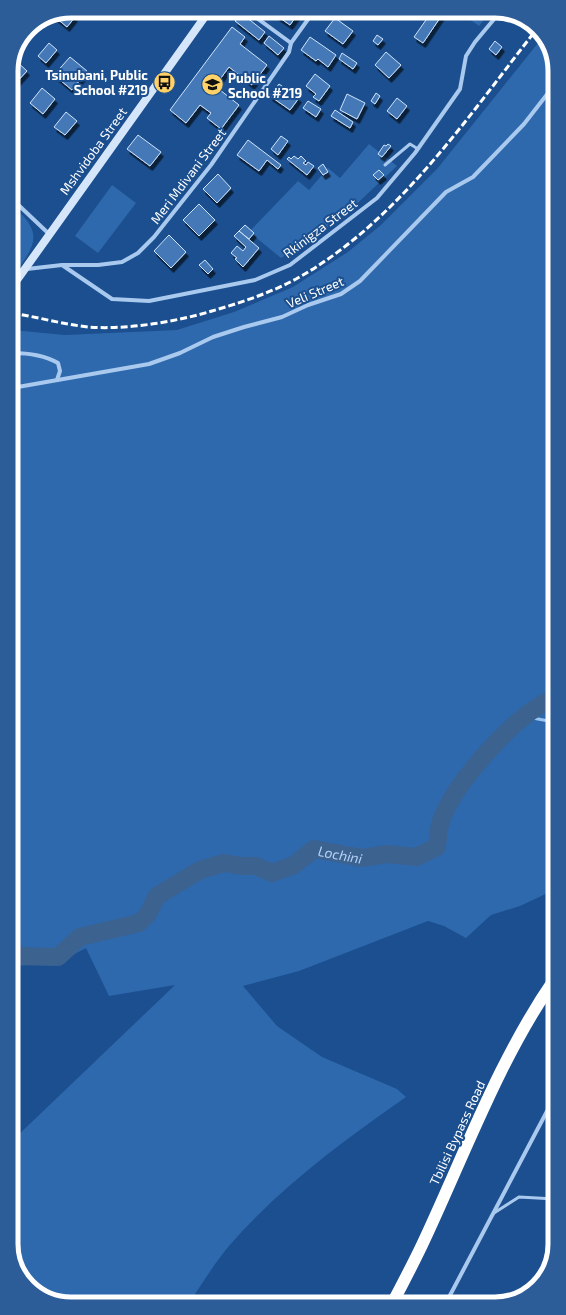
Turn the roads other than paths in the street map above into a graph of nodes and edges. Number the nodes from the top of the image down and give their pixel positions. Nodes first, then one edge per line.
1 (204, 18) edge
2 (257, 18) edge
3 (309, 18) edge
4 (495, 18) edge
5 (291, 43) junction
6 (548, 93) edge
7 (418, 149) junction
8 (385, 164) dead end
9 (18, 204) edge
10 (48, 233) junction
11 (62, 265) junction
12 (24, 269) junction
13 (18, 278) edge
14 (18, 354) edge
15 (57, 380) junction
16 (18, 387) edge
17 (548, 989) edge
18 (548, 1109) edge
19 (548, 1199) edge
20 (493, 1214) junction
21 (396, 1297) edge
22 (449, 1297) edge

1 - 10 street, Mshvidoba Street
2 - 5 street
3 - 5 street, Meri Mdivani Street
4 - 7 street, Rkinigza Street
5 - 11 street, Meri Mdivani Street
6 - 15 street, Veli Street
7 - 8 lane
7 - 11 street, Rkinigza Street
9 - 10 street
10 - 12 street, Mshvidoba Street
11 - 12 street, Meri Mdivani Street
12 - 13 street, Mshvidoba Street
14 - 15 street
15 - 16 street, Veli Street
17 - 21 highway, Tbilisi Bypass Road
18 - 20 street
19 - 20 lane
20 - 22 street

